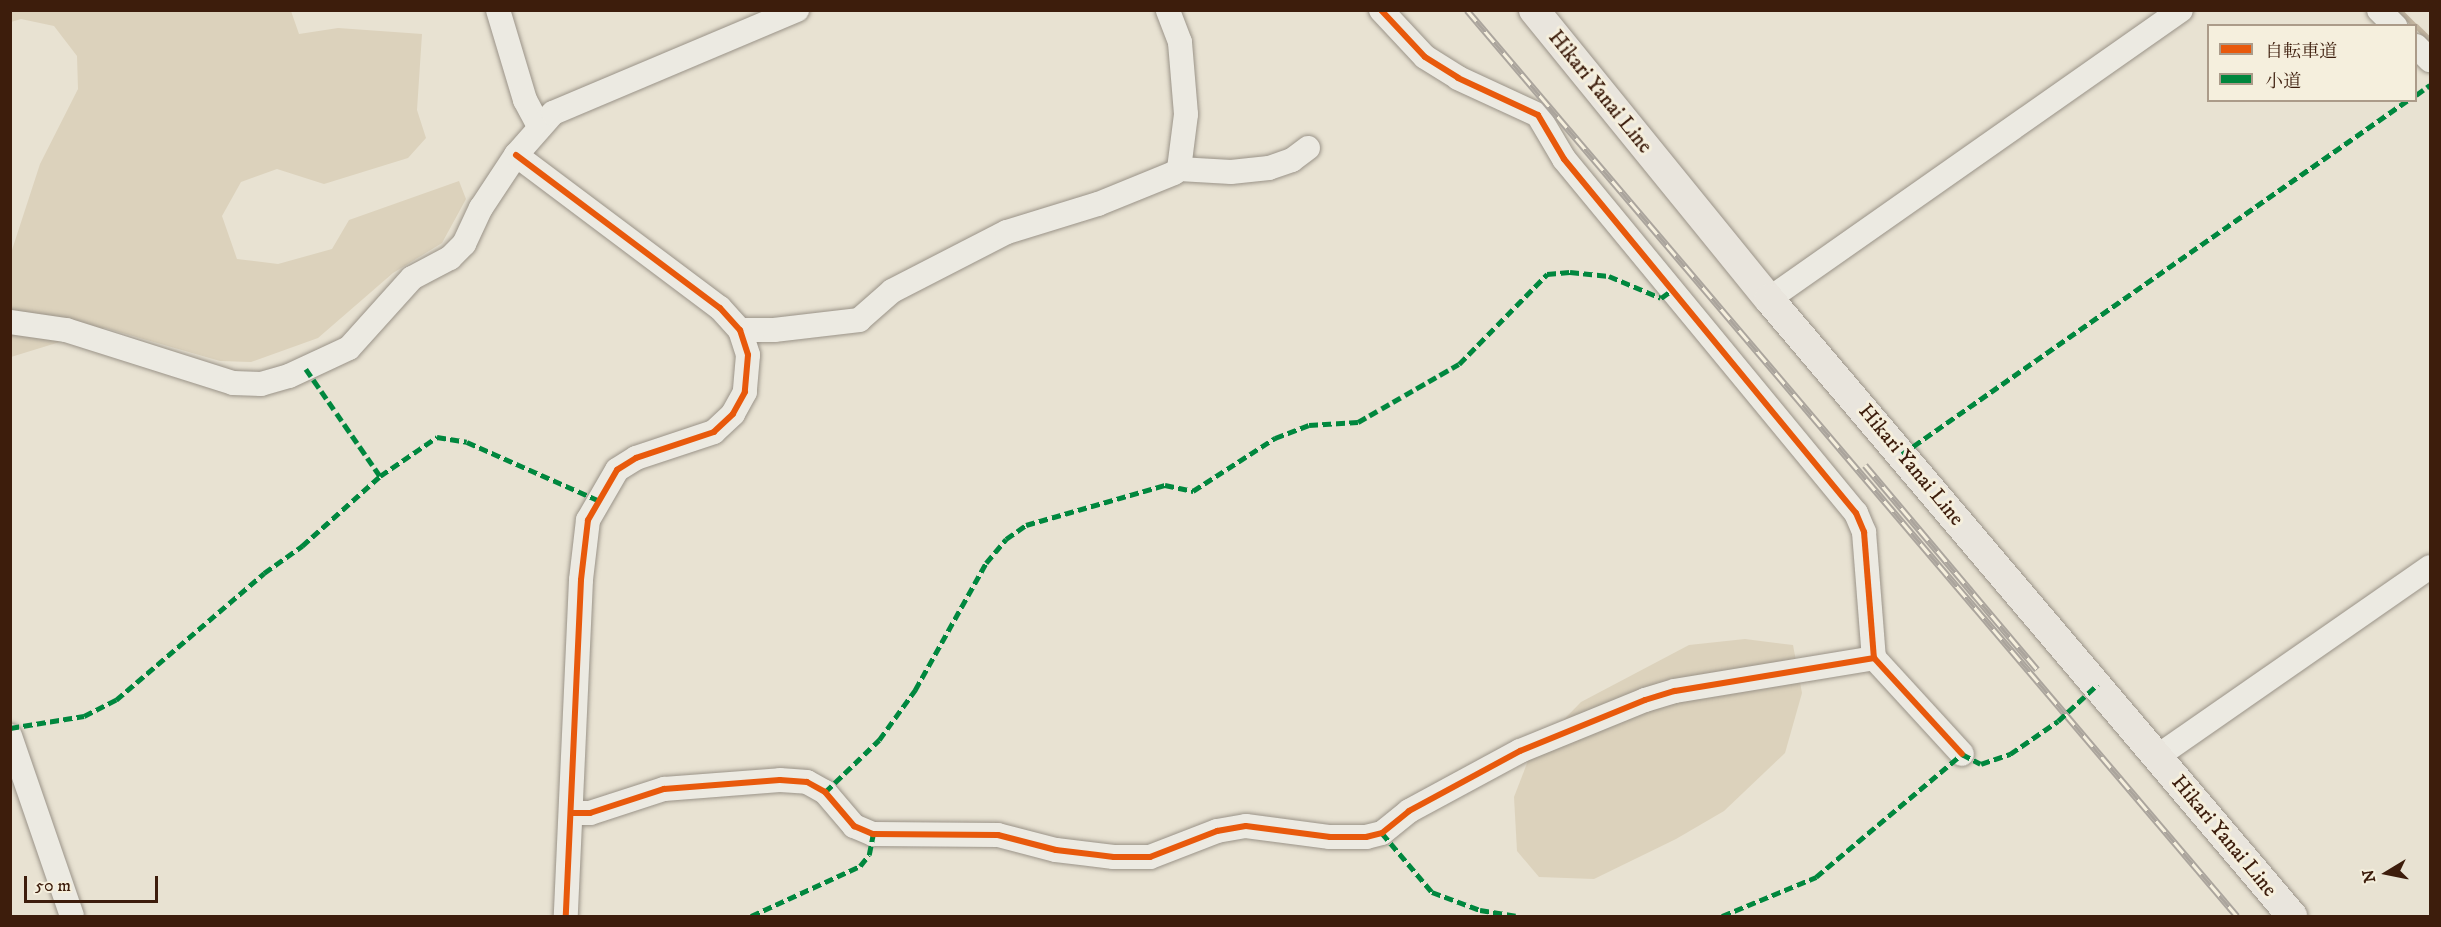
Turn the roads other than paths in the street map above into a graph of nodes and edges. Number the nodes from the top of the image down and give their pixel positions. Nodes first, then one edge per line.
1 (498, 10) edge
2 (797, 10) edge
3 (1168, 10) edge
4 (1381, 10) edge
5 (1534, 10) edge
6 (2181, 10) edge
7 (2379, 10) edge
8 (2393, 24) edge
9 (2417, 48) edge
10 (2430, 60) edge
11 (539, 126) junction
12 (1308, 148) dead end
13 (516, 155) junction
14 (1179, 169) junction
15 (1769, 299) junction
16 (10, 322) edge
17 (740, 330) junction
18 (2430, 567) edge
19 (1874, 658) junction
20 (10, 736) edge
21 (1962, 754) dead end
22 (2158, 756) junction
23 (571, 813) junction
24 (72, 916) edge
25 (566, 916) edge
26 (2292, 916) edge

1 - 11 street
2 - 11 street
3 - 14 street
4 - 19 street
5 - 15 main road, Hikari Yanai Line
6 - 15 street
7 - 8 street
9 - 10 street
11 - 13 street
12 - 14 street
13 - 16 street
13 - 17 street
14 - 17 street
15 - 22 main road, Hikari Yanai Line
17 - 23 street
18 - 22 street
19 - 21 street
19 - 23 street
20 - 24 street
22 - 26 main road, Hikari Yanai Line
23 - 25 street

